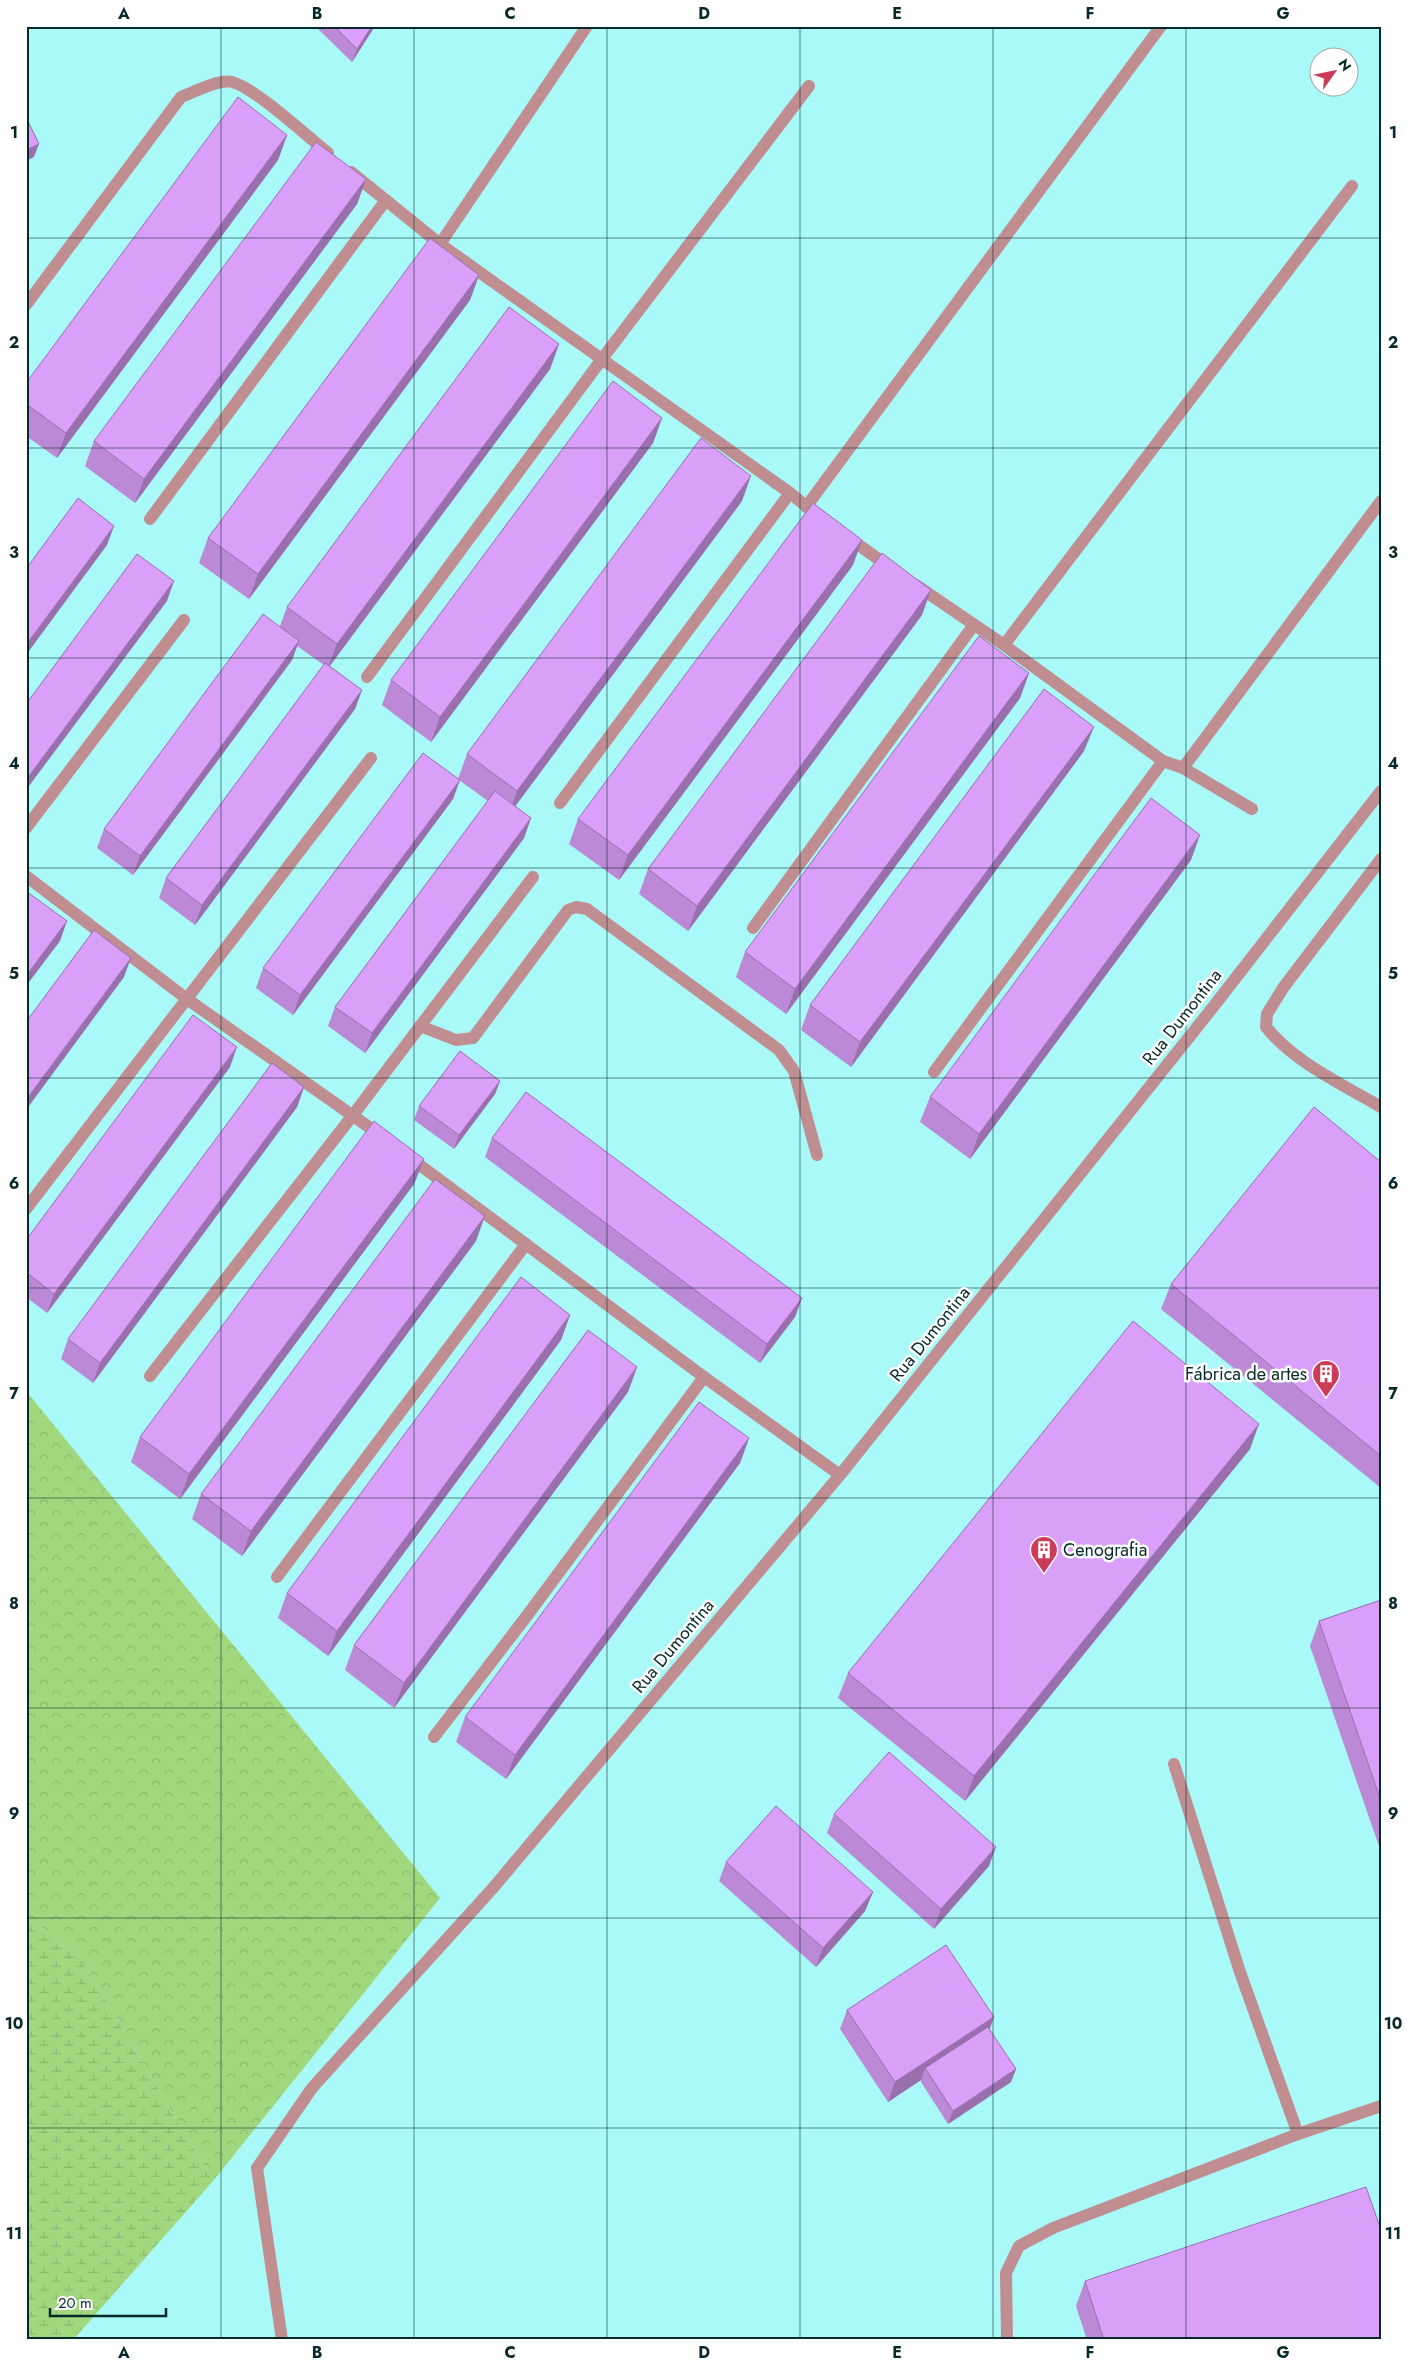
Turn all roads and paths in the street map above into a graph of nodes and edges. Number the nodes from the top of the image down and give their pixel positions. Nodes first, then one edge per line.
1 (586, 26) edge
2 (1161, 26) edge
3 (809, 86) dead end
4 (1352, 186) dead end
5 (386, 200) junction
6 (440, 244) junction
7 (26, 305) edge
8 (602, 359) junction
9 (790, 493) junction
10 (1381, 501) edge
11 (806, 507) junction
12 (150, 519) dead end
13 (184, 620) dead end
14 (973, 626) junction
15 (1004, 645) junction
16 (367, 676) dead end
17 (371, 758) dead end
18 (1163, 761) junction
19 (1183, 768) junction
20 (1381, 791) edge
21 (560, 803) dead end
22 (1252, 809) dead end
23 (26, 828) edge
24 (1381, 859) edge
25 (26, 876) edge
26 (533, 877) dead end
27 (753, 928) dead end
28 (187, 999) junction
29 (420, 1026) junction
30 (934, 1072) dead end
31 (1381, 1107) edge
32 (353, 1115) junction
33 (817, 1155) dead end
34 (26, 1209) edge
35 (526, 1244) junction
36 (150, 1376) dead end
37 (704, 1377) junction
38 (840, 1475) junction
39 (277, 1578) dead end
40 (434, 1737) dead end
41 (1174, 1764) dead end
42 (1381, 2106) edge
43 (1298, 2134) junction
44 (282, 2340) edge
45 (1007, 2340) edge

1 - 6 street
2 - 11 street
3 - 8 street
4 - 15 street
5 - 6 street
5 - 7 street
5 - 12 street
6 - 8 street
8 - 9 street
8 - 16 street
9 - 11 street
9 - 21 street
10 - 19 street
11 - 14 street
13 - 23 street
14 - 15 street
14 - 27 street
15 - 18 street
17 - 28 street
18 - 19 street
18 - 30 street
19 - 22 street
20 - 38 street, Rua Dumontina
24 - 31 street
25 - 28 street
26 - 29 street
28 - 32 street
28 - 34 street
29 - 32 street
29 - 33 street
32 - 35 street
32 - 36 street
35 - 37 street
35 - 39 street
37 - 38 street
37 - 40 street
38 - 44 street, Rua Dumontina
41 - 43 street
42 - 43 street
43 - 45 street

